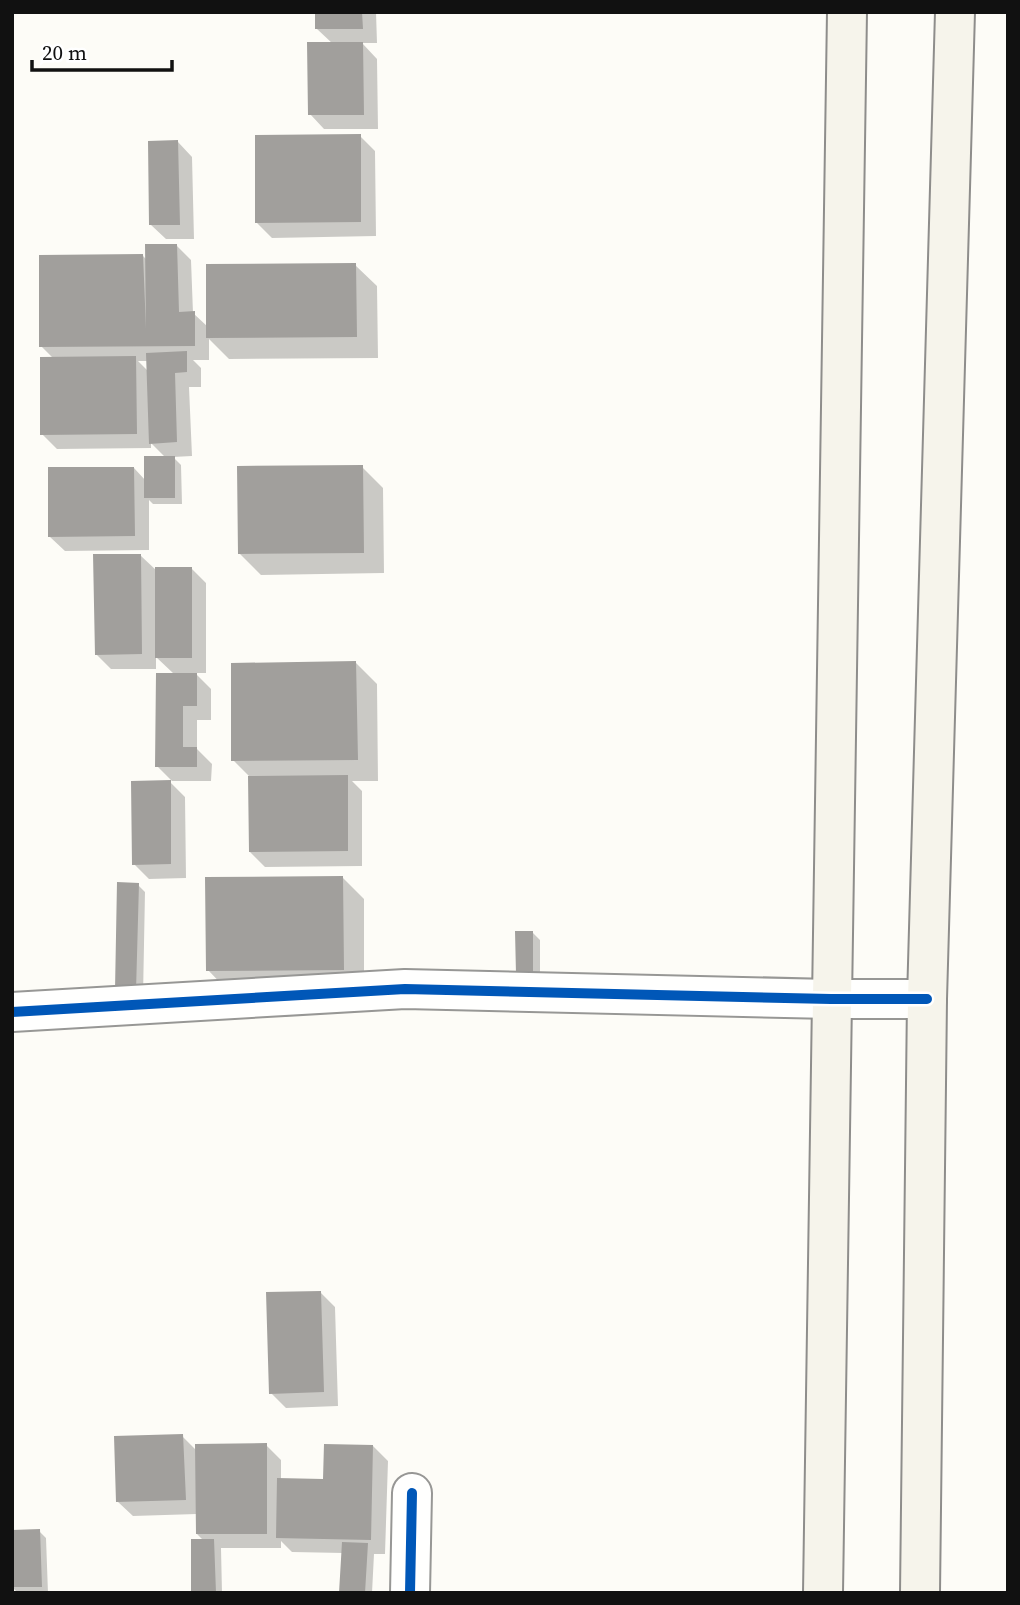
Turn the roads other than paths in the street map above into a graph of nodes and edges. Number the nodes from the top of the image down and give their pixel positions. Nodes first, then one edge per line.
1 (847, 12) edge
2 (955, 12) edge
3 (831, 999) junction
4 (927, 999) junction
5 (12, 1012) edge
6 (412, 1493) dead end
7 (410, 1593) edge
8 (823, 1593) edge
9 (920, 1593) edge

1 - 3 main road
2 - 4 main road
3 - 4 street
3 - 5 street
3 - 8 main road
4 - 9 main road
6 - 7 street

